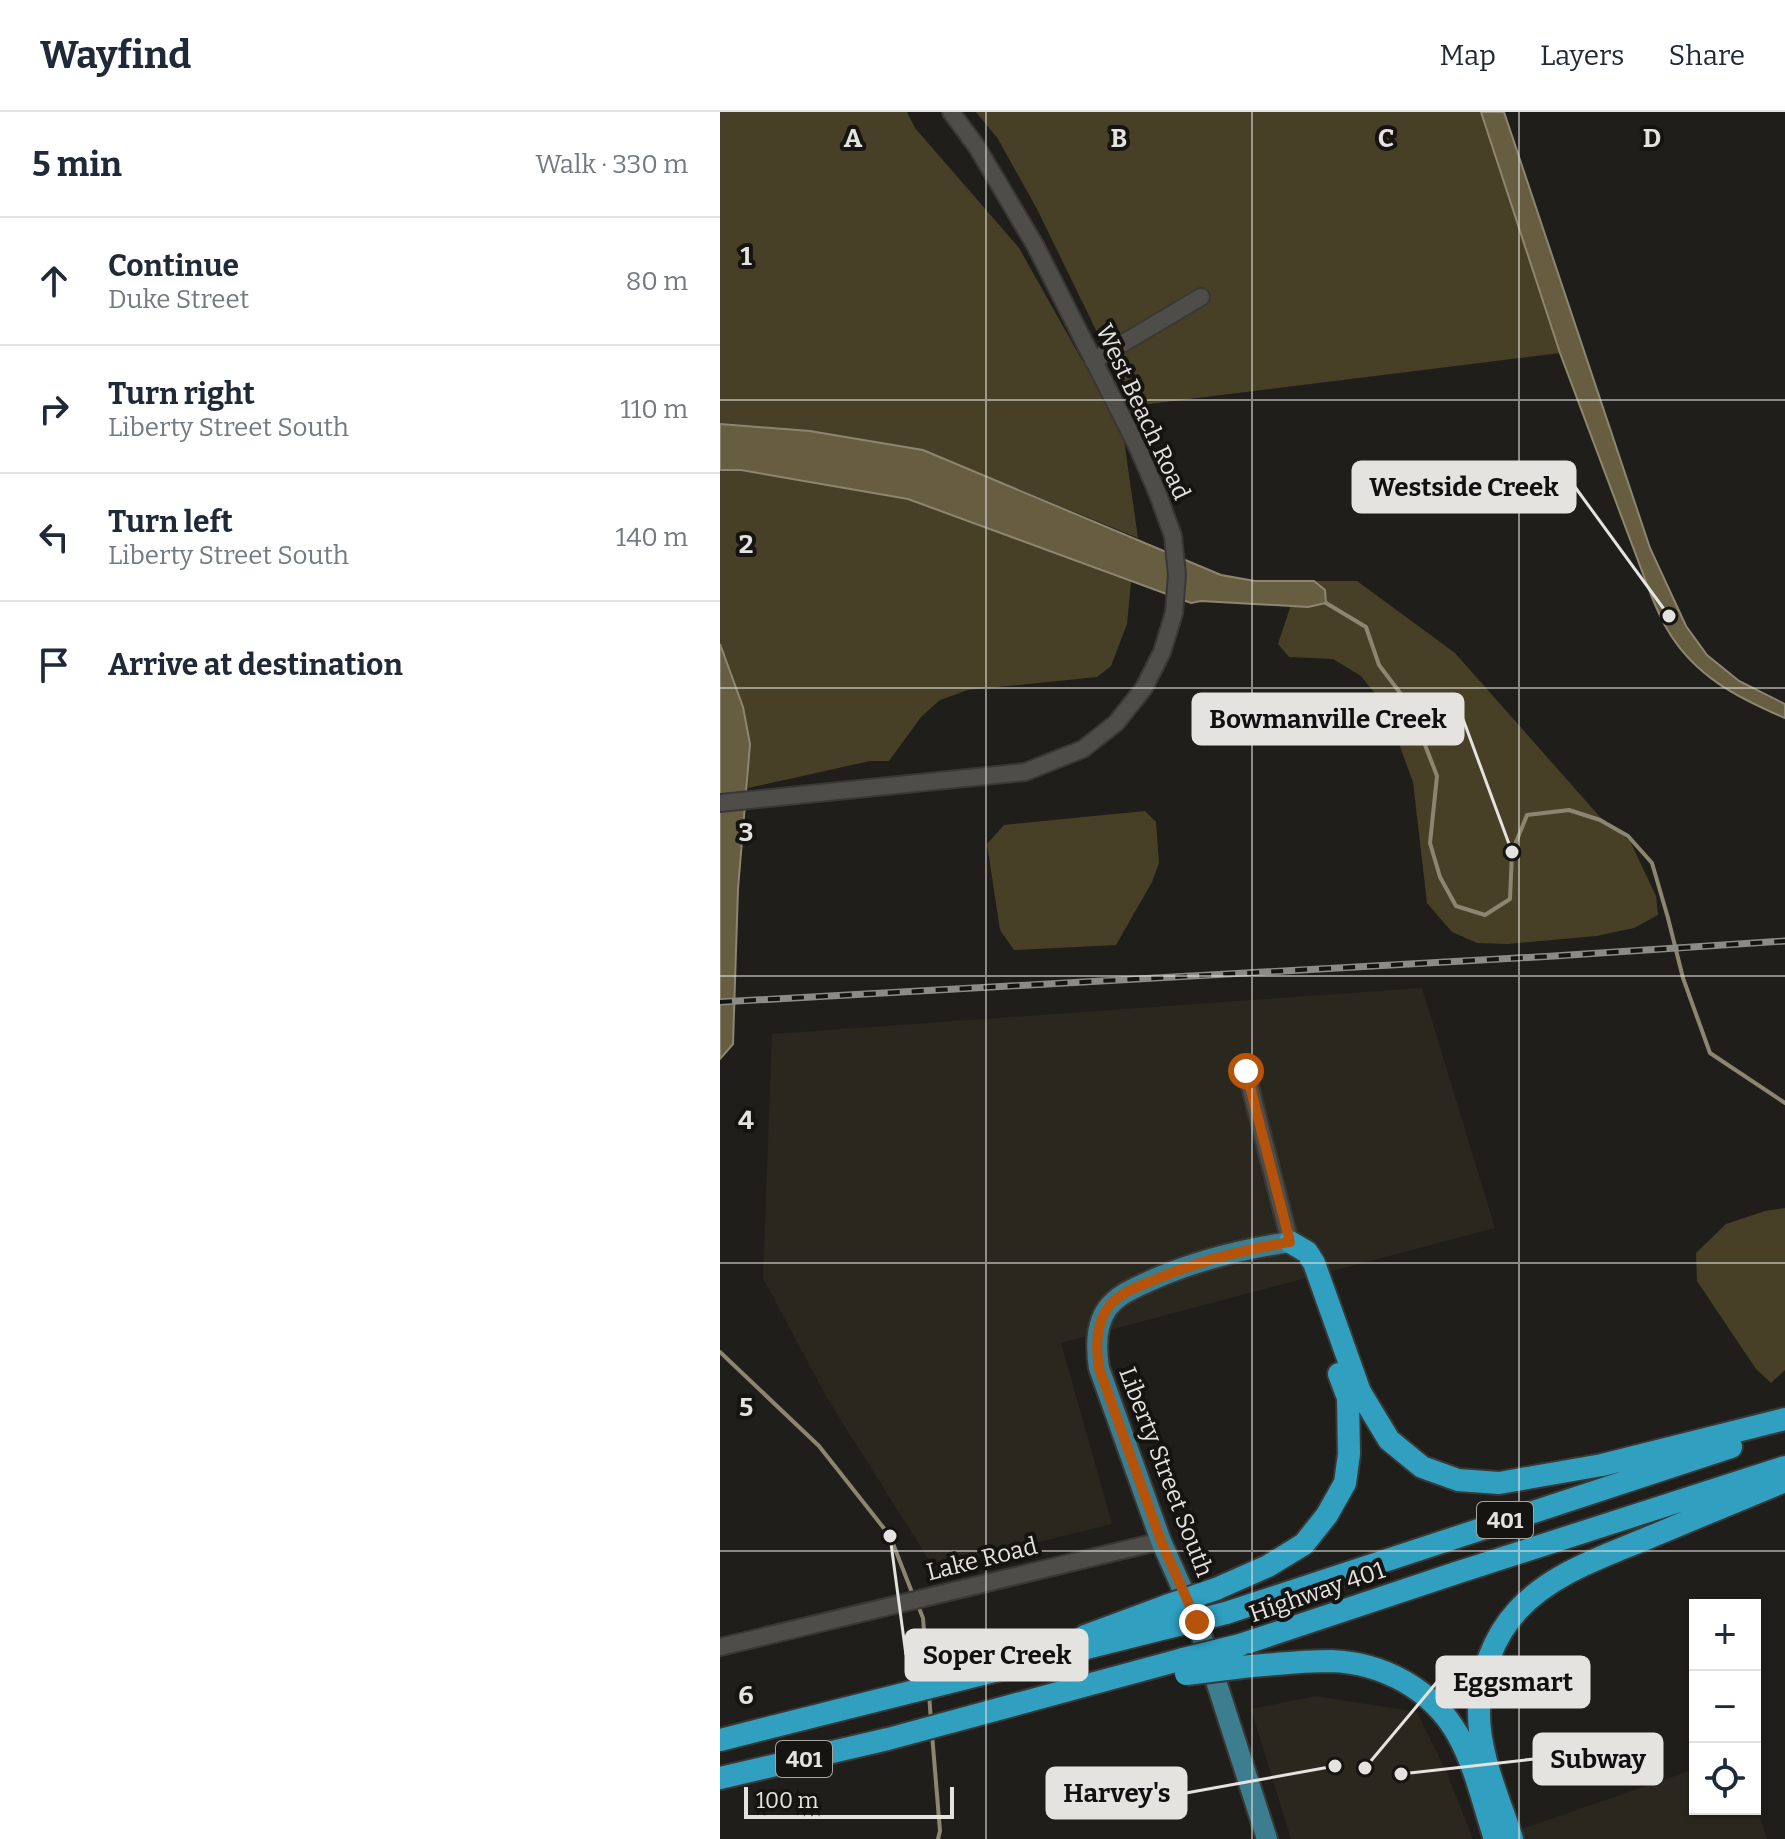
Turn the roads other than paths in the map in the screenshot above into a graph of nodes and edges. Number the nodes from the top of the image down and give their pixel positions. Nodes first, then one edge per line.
1 (951, 112) edge
2 (1201, 297) dead end
3 (1093, 361) junction
4 (720, 803) edge
5 (1246, 1071) dead end
6 (1290, 1242) junction
7 (1785, 1419) edge
8 (1785, 1429) edge
9 (1785, 1467) edge
10 (1785, 1481) edge
11 (1161, 1541) junction
12 (1168, 1616) junction
13 (720, 1647) edge
14 (1184, 1667) junction
15 (720, 1740) edge
16 (720, 1778) edge
17 (1267, 1839) edge
18 (1495, 1839) edge
19 (1512, 1839) edge

1 - 3 street, West Beach Road
2 - 3 street
3 - 4 street, West Beach Road
5 - 6 street
6 - 7 highway
6 - 11 main road, Liberty Street South
6 - 12 highway, bridge
8 - 12 highway, Highway 401 / 401, bridge
9 - 14 highway, Highway 401 / 401, bridge
10 - 19 highway
11 - 13 street, Lake Road
11 - 17 main road, Liberty Street South
12 - 15 highway, 401
14 - 16 highway, 401
14 - 18 highway, bridge

